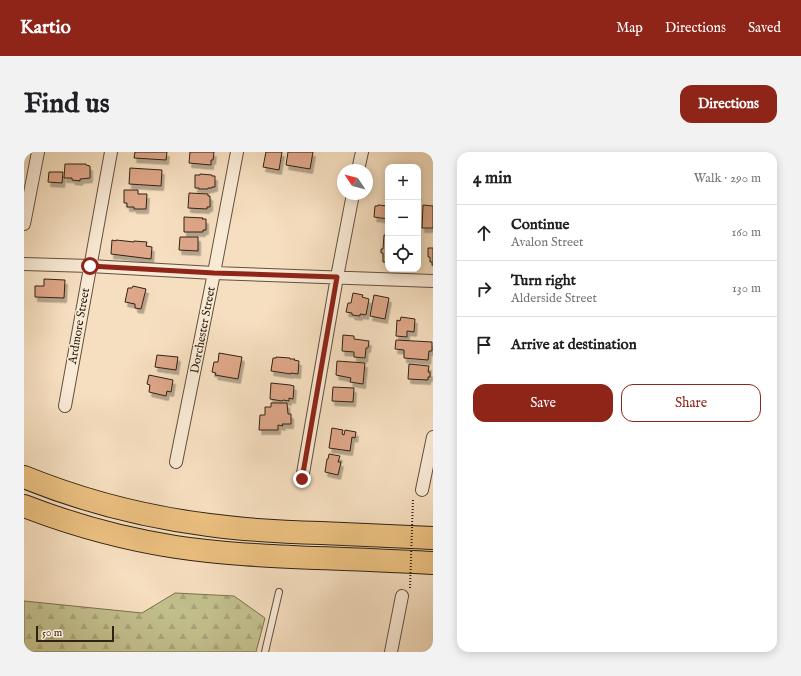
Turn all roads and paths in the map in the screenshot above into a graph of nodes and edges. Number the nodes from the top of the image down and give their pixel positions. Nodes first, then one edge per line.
1 (38, 152) edge
2 (111, 152) edge
3 (237, 152) edge
4 (362, 152) edge
5 (359, 164) edge
6 (352, 200) edge
7 (24, 224) edge
8 (24, 264) edge
9 (90, 266) junction
10 (214, 273) junction
11 (337, 277) junction
12 (433, 281) edge
13 (65, 406) dead end
14 (433, 437) edge
15 (176, 462) dead end
16 (24, 477) edge
17 (302, 479) dead end
18 (422, 490) dead end
19 (413, 499) dead end
20 (24, 506) edge
21 (433, 538) edge
22 (433, 562) edge
23 (279, 592) dead end
24 (406, 592) joint
25 (265, 652) edge
26 (391, 652) edge

1 - 7 street
2 - 9 street, Ardmore Street
3 - 10 street, Dorchester Street
4 - 5 street
6 - 11 street
8 - 9 street
9 - 10 street
9 - 13 street, Ardmore Street
10 - 11 street
10 - 15 street, Dorchester Street
11 - 12 street
11 - 17 street
14 - 18 street
16 - 21 highway
19 - 24 path, bridge
20 - 22 highway
23 - 25 lane
24 - 26 street

